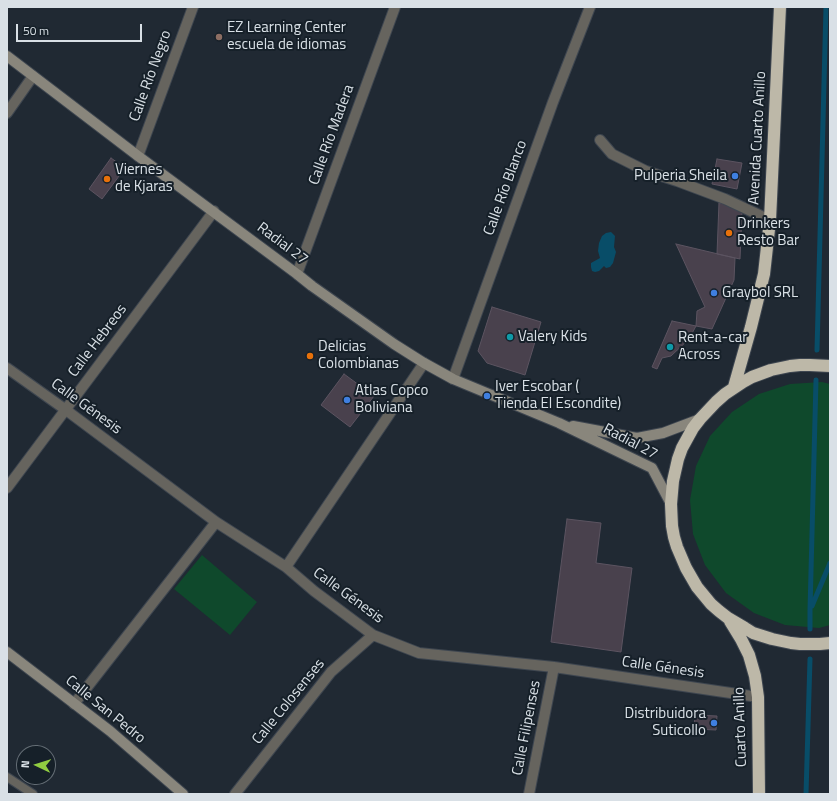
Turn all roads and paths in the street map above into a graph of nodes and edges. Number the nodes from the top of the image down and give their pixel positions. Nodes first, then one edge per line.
1 (193, 7) edge
2 (395, 7) edge
3 (590, 7) edge
4 (780, 7) edge
5 (7, 56) edge
6 (33, 76) junction
7 (7, 113) edge
8 (600, 140) dead end
9 (138, 156) junction
10 (214, 211) junction
11 (770, 220) junction
12 (297, 274) junction
13 (424, 363) junction
14 (830, 366) edge
15 (7, 368) edge
16 (453, 379) junction
17 (734, 387) junction
18 (66, 410) junction
19 (700, 419) junction
20 (559, 423) junction
21 (7, 488) edge
22 (671, 504) junction
23 (216, 522) junction
24 (286, 568) junction
25 (728, 618) junction
26 (373, 635) junction
27 (830, 643) edge
28 (7, 652) edge
29 (554, 667) junction
30 (758, 697) junction
31 (74, 704) junction
32 (7, 777) edge
33 (33, 794) edge
34 (183, 794) edge
35 (235, 794) edge
36 (529, 794) edge
37 (759, 794) edge

1 - 9 street, Calle Río Negro
2 - 12 street, Calle Río Madera
3 - 16 street, Calle Río Blanco
4 - 11 highway, Avenida Cuarto Anillo
5 - 6 street, Radial 27
6 - 7 street
6 - 9 street, Radial 27
8 - 11 street
9 - 10 street, Radial 27
10 - 12 street, Radial 27
10 - 18 street, Calle Hebreos
11 - 17 highway, Avenida Cuarto Anillo
12 - 13 street, Radial 27
13 - 16 street, Radial 27
13 - 24 street
14 - 17 highway
15 - 18 street, Calle Génesis
16 - 20 street, Radial 27
17 - 19 highway
18 - 21 street, Calle Hebreos
18 - 23 street, Calle Génesis
19 - 20 street, Radial 27
19 - 22 highway
20 - 22 street, Radial 27
22 - 25 highway
23 - 24 street, Calle Génesis
23 - 31 street
24 - 26 street, Calle Génesis
25 - 27 highway
25 - 30 highway, Cuarto Anillo
26 - 29 street, Calle Génesis
26 - 35 street, Calle Colosenses
28 - 31 street, Calle San Pedro
29 - 30 street, Calle Génesis
29 - 36 street, Calle Filipenses
30 - 37 highway, Cuarto Anillo
31 - 34 street, Calle San Pedro
32 - 33 lane

